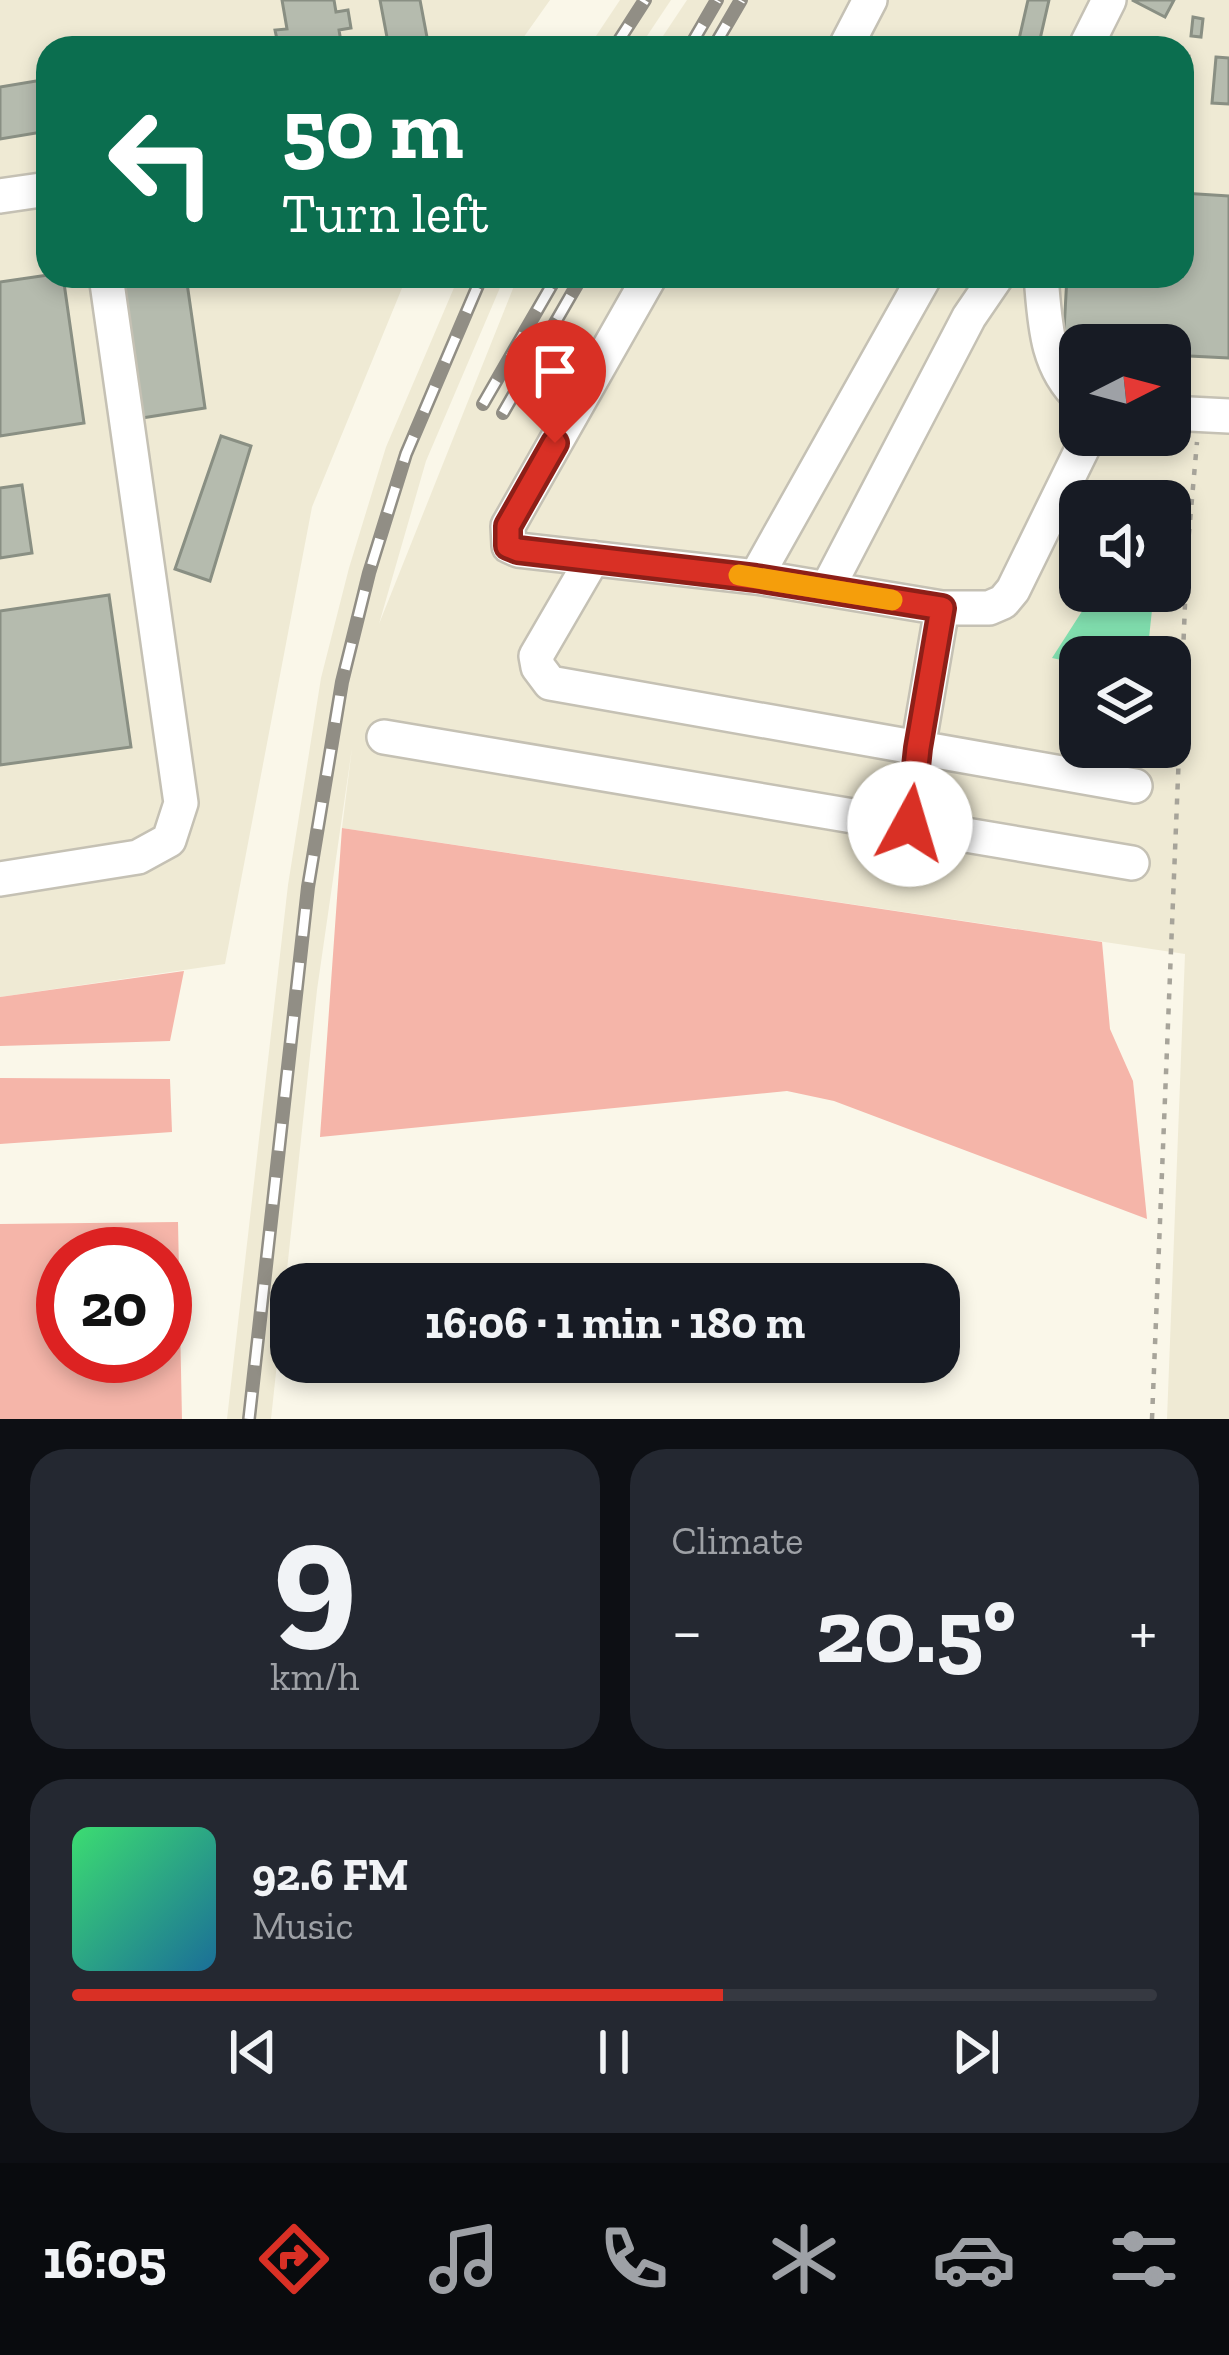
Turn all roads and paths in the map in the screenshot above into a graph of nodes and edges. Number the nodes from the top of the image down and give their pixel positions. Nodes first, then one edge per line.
1 (870, 0) edge
2 (1109, 0) edge
3 (851, 36) edge
4 (1091, 36) edge
5 (36, 191) edge
6 (0, 196) edge
7 (108, 288) edge
8 (643, 288) edge
9 (918, 288) edge
10 (990, 288) edge
11 (1042, 288) edge
12 (1059, 375) edge
13 (1199, 415) edge
14 (1079, 456) edge
15 (593, 558) junction
16 (756, 578) junction
17 (827, 589) junction
18 (942, 608) junction
19 (384, 737) dead end
20 (918, 748) junction
21 (1135, 786) dead end
22 (910, 824) junction
23 (1132, 863) dead end
24 (0, 879) edge
25 (1152, 1419) edge

1 - 3 lane
2 - 4 lane
5 - 6 lane
7 - 24 lane
8 - 15 lane
9 - 16 lane
10 - 17 lane
11 - 12 lane
13 - 25 path
14 - 18 lane
15 - 16 lane
15 - 20 lane
16 - 17 lane
17 - 18 lane
18 - 20 lane
19 - 22 lane
20 - 21 lane
20 - 22 lane
22 - 23 lane

